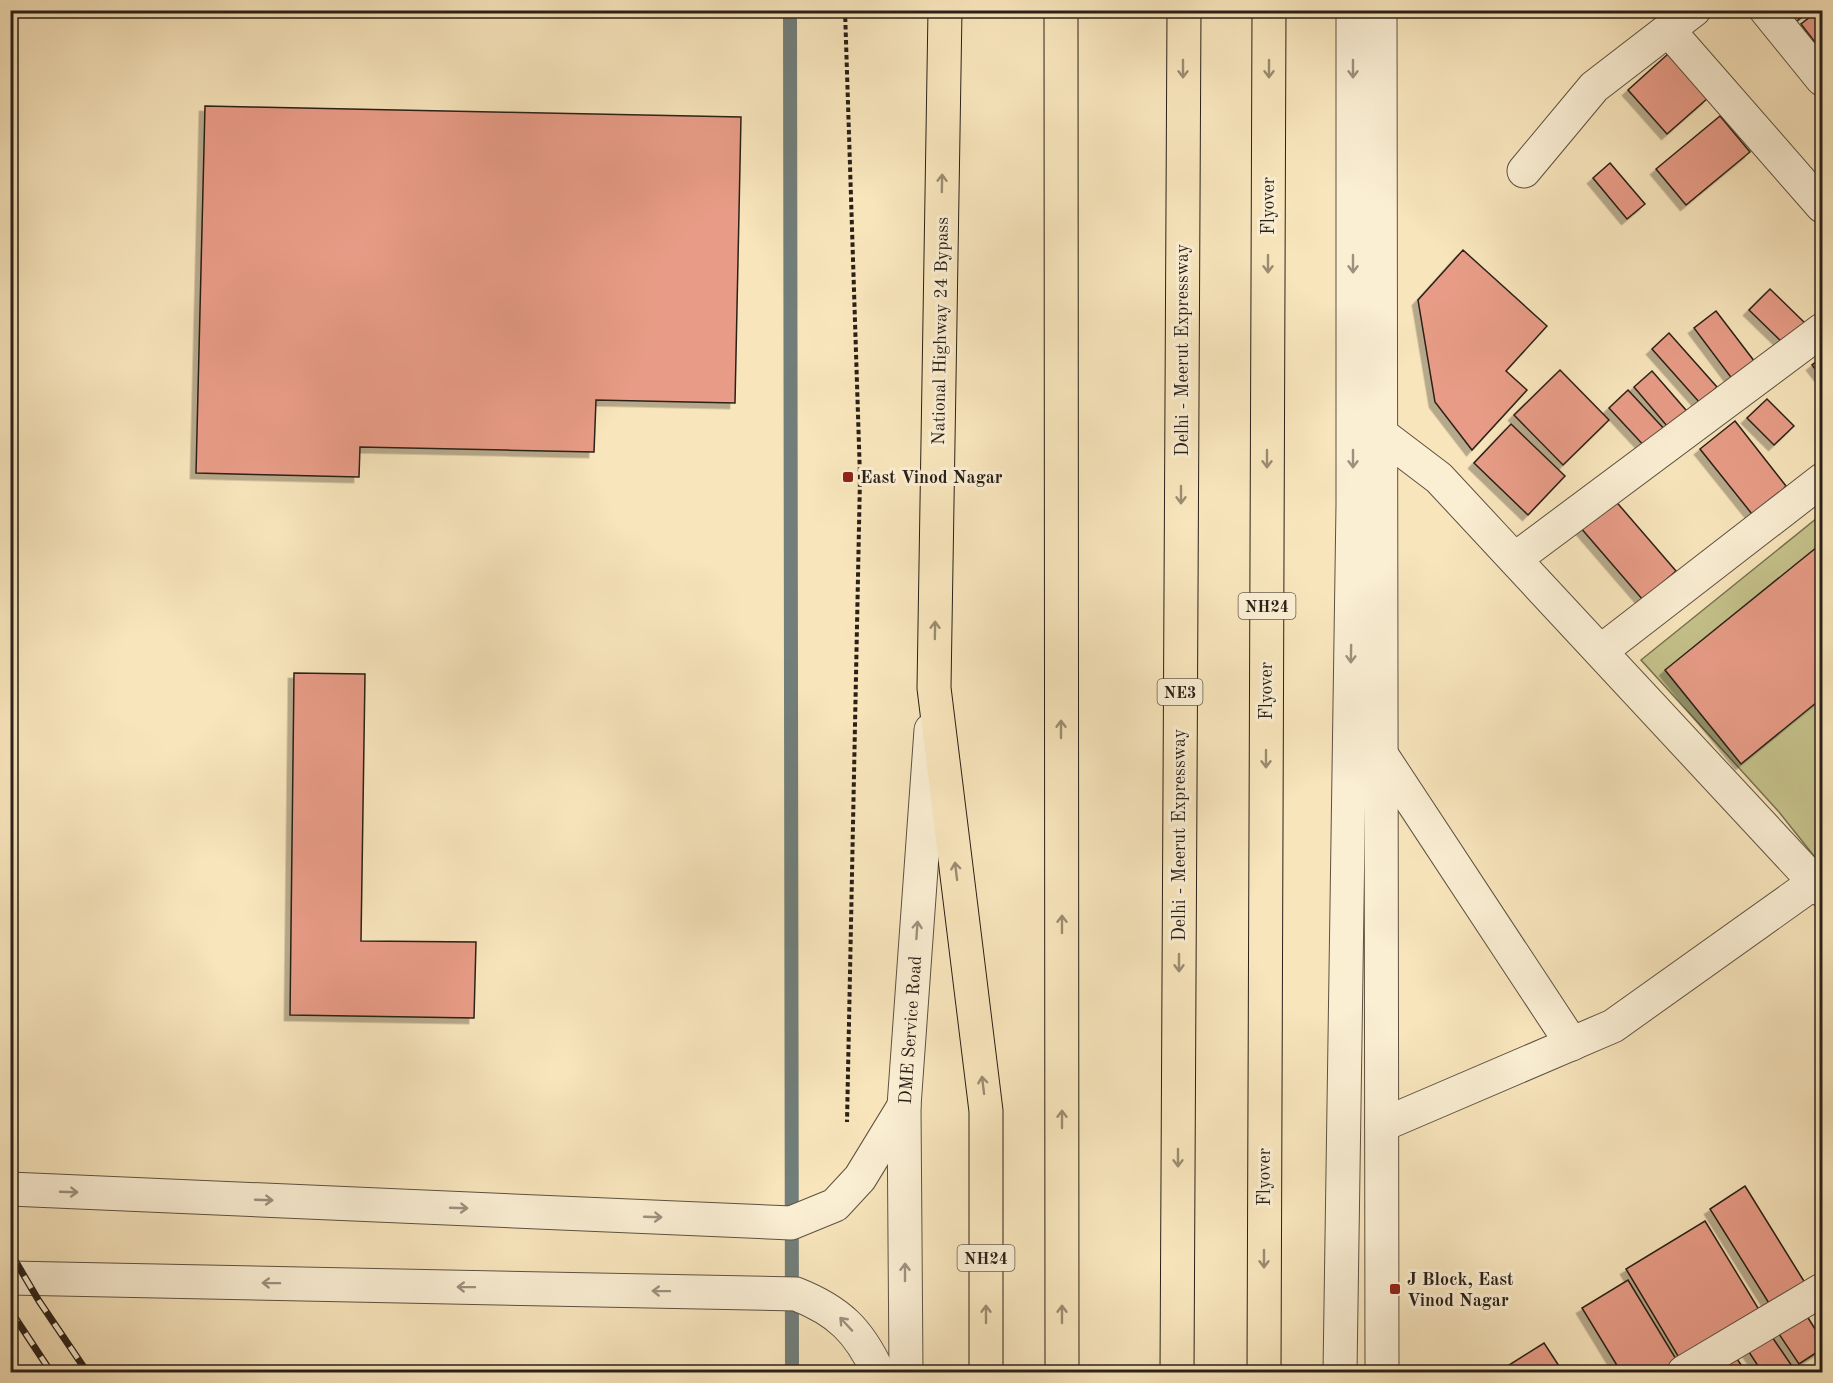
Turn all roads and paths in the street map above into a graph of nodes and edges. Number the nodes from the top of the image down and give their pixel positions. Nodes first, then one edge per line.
1 (845, 10) edge
2 (945, 10) edge
3 (1061, 10) edge
4 (1184, 10) edge
5 (1269, 10) edge
6 (1353, 10) edge
7 (1380, 10) edge
8 (1694, 10) edge
9 (1766, 10) edge
10 (1670, 32) junction
11 (1822, 79) edge
12 (1524, 171) dead end
13 (1822, 206) edge
14 (1822, 330) edge
15 (1381, 434) junction
16 (1822, 480) edge
17 (1515, 559) junction
18 (1601, 651) junction
19 (934, 688) junction
20 (1381, 754) junction
21 (1819, 886) edge
22 (1572, 1044) junction
23 (904, 1106) junction
24 (1382, 1125) junction
25 (847, 1131) dead end
26 (10, 1189) edge
27 (10, 1278) edge
28 (1822, 1290) edge
29 (878, 1372) edge
30 (906, 1372) edge
31 (986, 1372) edge
32 (1062, 1372) edge
33 (1177, 1372) edge
34 (1264, 1372) edge
35 (1340, 1372) edge
36 (1382, 1372) edge
37 (1684, 1372) edge

1 - 25 path
19 -> 2 highway, National Highway 24 Bypass / NH24
32 -> 3 highway
4 -> 33 highway, Delhi - Meerut Expressway / NE3
5 -> 34 highway, Flyover / NH24
6 -> 35 street
7 - 15 street
8 - 10 street
9 - 11 street
10 - 12 street
10 - 13 street
14 - 17 street
15 - 17 street
15 - 20 street
16 - 18 street
17 - 18 street
18 - 21 street
23 -> 19 street, DME Service Road
31 -> 19 highway, NH24
20 - 22 street
20 - 24 street
21 - 22 street
22 - 24 street
26 -> 23 street
30 -> 23 street, DME Service Road
24 - 36 street
29 -> 27 street
28 - 37 street

